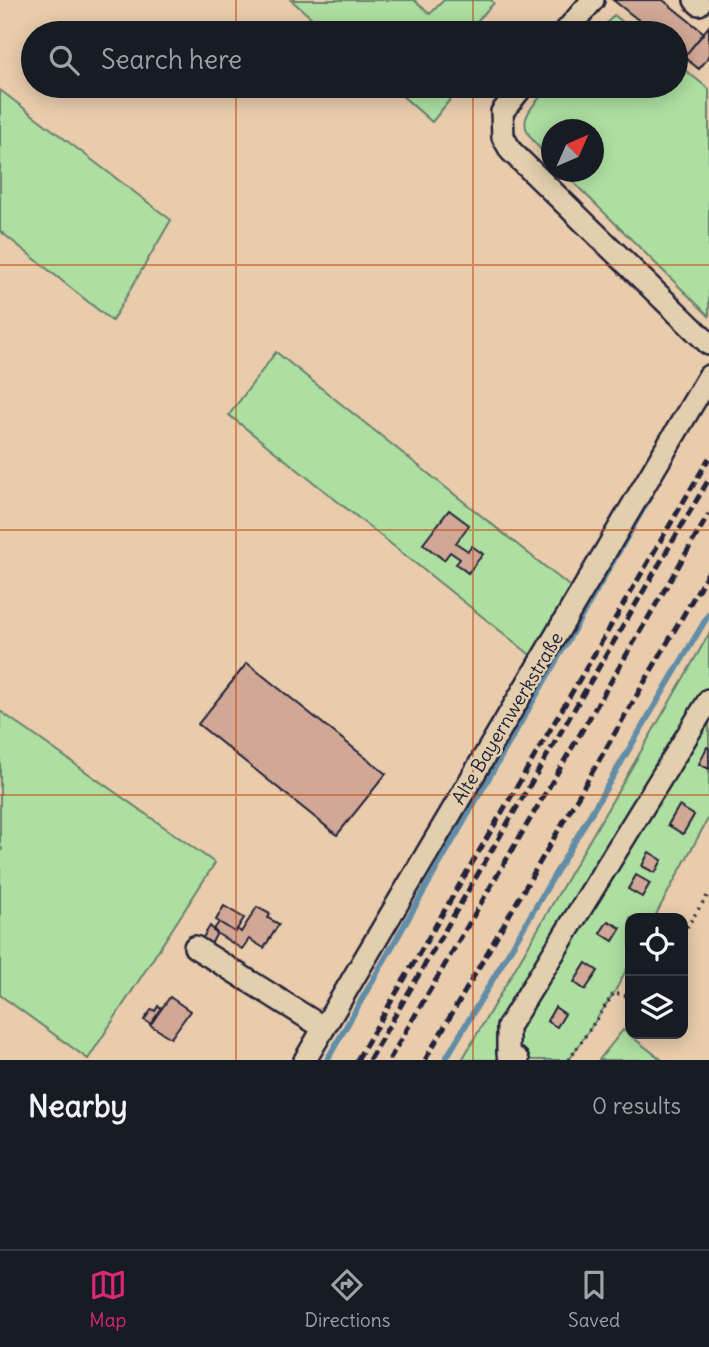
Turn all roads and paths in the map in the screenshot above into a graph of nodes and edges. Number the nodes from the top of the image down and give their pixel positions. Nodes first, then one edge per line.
1 (593, 0) edge
2 (575, 21) edge
3 (513, 98) edge
4 (709, 344) edge
5 (709, 376) edge
6 (709, 700) edge
7 (709, 893) edge
8 (688, 925) edge
9 (195, 947) dead end
10 (625, 996) edge
11 (324, 1028) junction
12 (305, 1060) edge
13 (518, 1060) edge
14 (569, 1060) edge

1 - 2 street
3 - 4 street
5 - 11 street, Alte Bayernwerkstraße
6 - 13 street
7 - 8 path
9 - 11 street
10 - 14 path
11 - 12 street, Alte Bayernwerkstraße

